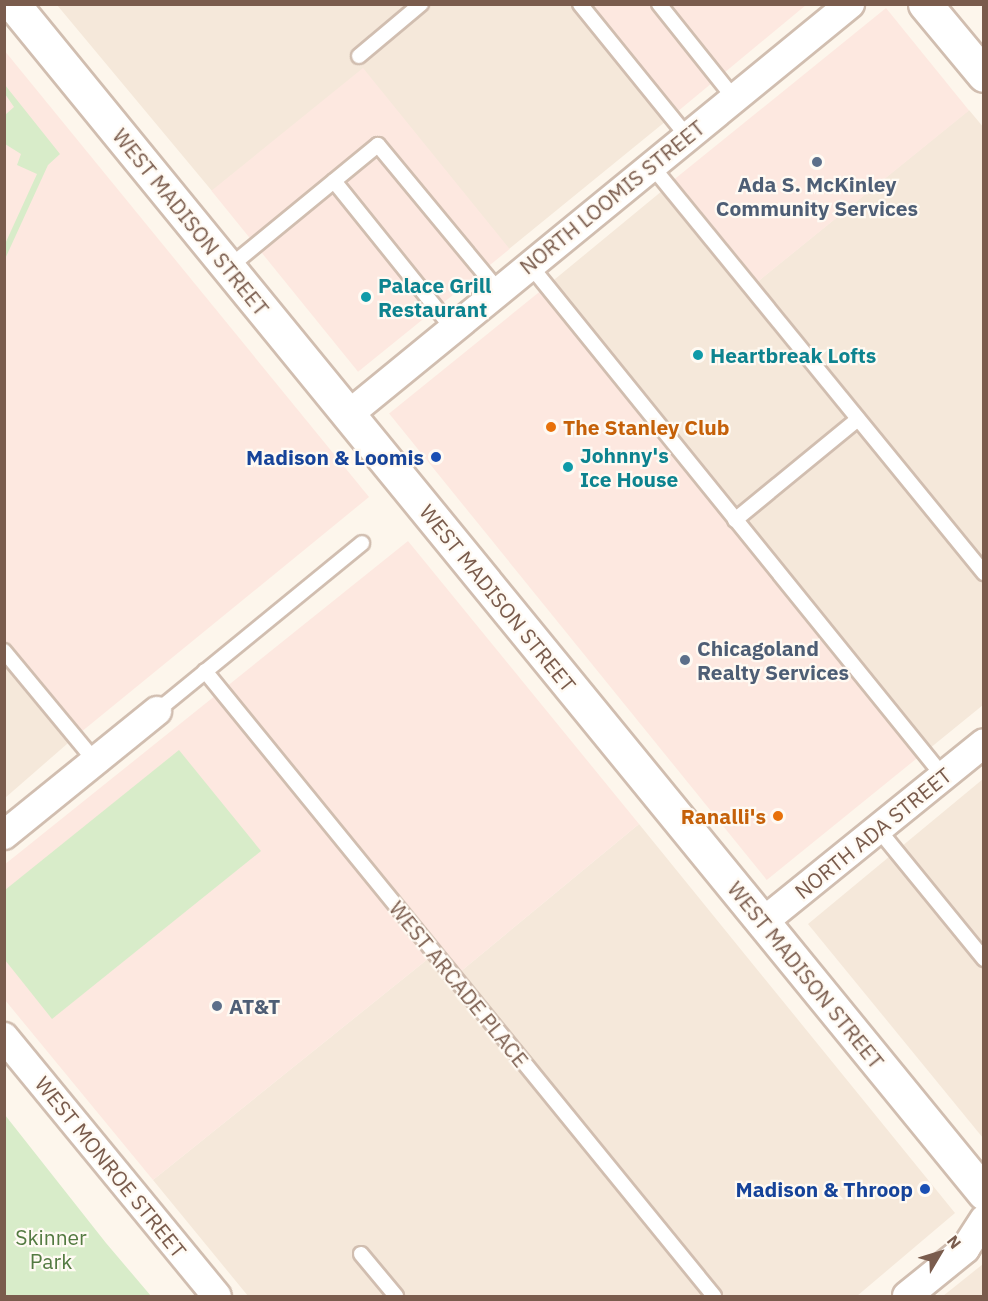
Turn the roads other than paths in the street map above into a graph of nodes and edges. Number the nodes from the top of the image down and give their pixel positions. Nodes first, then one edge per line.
1 (13, 4) edge
2 (421, 4) edge
3 (580, 4) edge
4 (659, 4) edge
5 (850, 4) edge
6 (926, 4) edge
7 (359, 56) dead end
8 (984, 75) edge
9 (735, 98) junction
10 (687, 136) junction
11 (651, 165) junction
12 (334, 181) junction
13 (530, 264) junction
14 (228, 268) junction
15 (498, 290) junction
16 (452, 328) junction
17 (348, 415) junction
18 (858, 419) junction
19 (735, 520) junction
20 (362, 543) dead end
21 (984, 573) edge
22 (4, 651) edge
23 (206, 671) junction
24 (157, 711) joint
25 (984, 743) edge
26 (95, 761) junction
27 (943, 776) junction
28 (878, 829) junction
29 (4, 835) edge
30 (763, 922) junction
31 (984, 959) edge
32 (4, 1037) edge
33 (984, 1192) edge
34 (984, 1220) edge
35 (361, 1254) dead end
36 (217, 1296) edge
37 (396, 1296) edge
38 (714, 1296) edge
39 (907, 1296) edge

1 - 14 main road, WEST MADISON STREET
2 - 7 lane
3 - 10 lane
4 - 9 lane
5 - 9 street, NORTH LOOMIS STREET
6 - 8 main road
9 - 10 street, NORTH LOOMIS STREET
10 - 11 street, NORTH LOOMIS STREET
11 - 13 street, NORTH LOOMIS STREET
11 - 18 lane
12 - 14 lane
12 - 15 lane
12 - 16 lane
13 - 15 street, NORTH LOOMIS STREET
13 - 19 lane
14 - 17 main road, WEST MADISON STREET
15 - 16 street, NORTH LOOMIS STREET
16 - 17 street, NORTH LOOMIS STREET
17 - 30 main road, WEST MADISON STREET
18 - 19 lane
18 - 21 lane
19 - 27 lane
20 - 23 lane
22 - 26 lane
23 - 24 lane
23 - 38 lane, WEST ARCADE PLACE
24 - 26 street
25 - 27 street, NORTH ADA STREET
26 - 29 street
27 - 28 street, NORTH ADA STREET
28 - 30 street, NORTH ADA STREET
28 - 31 lane
30 - 33 main road, WEST MADISON STREET
32 - 36 street, WEST MONROE STREET
34 - 39 street
35 - 37 lane

